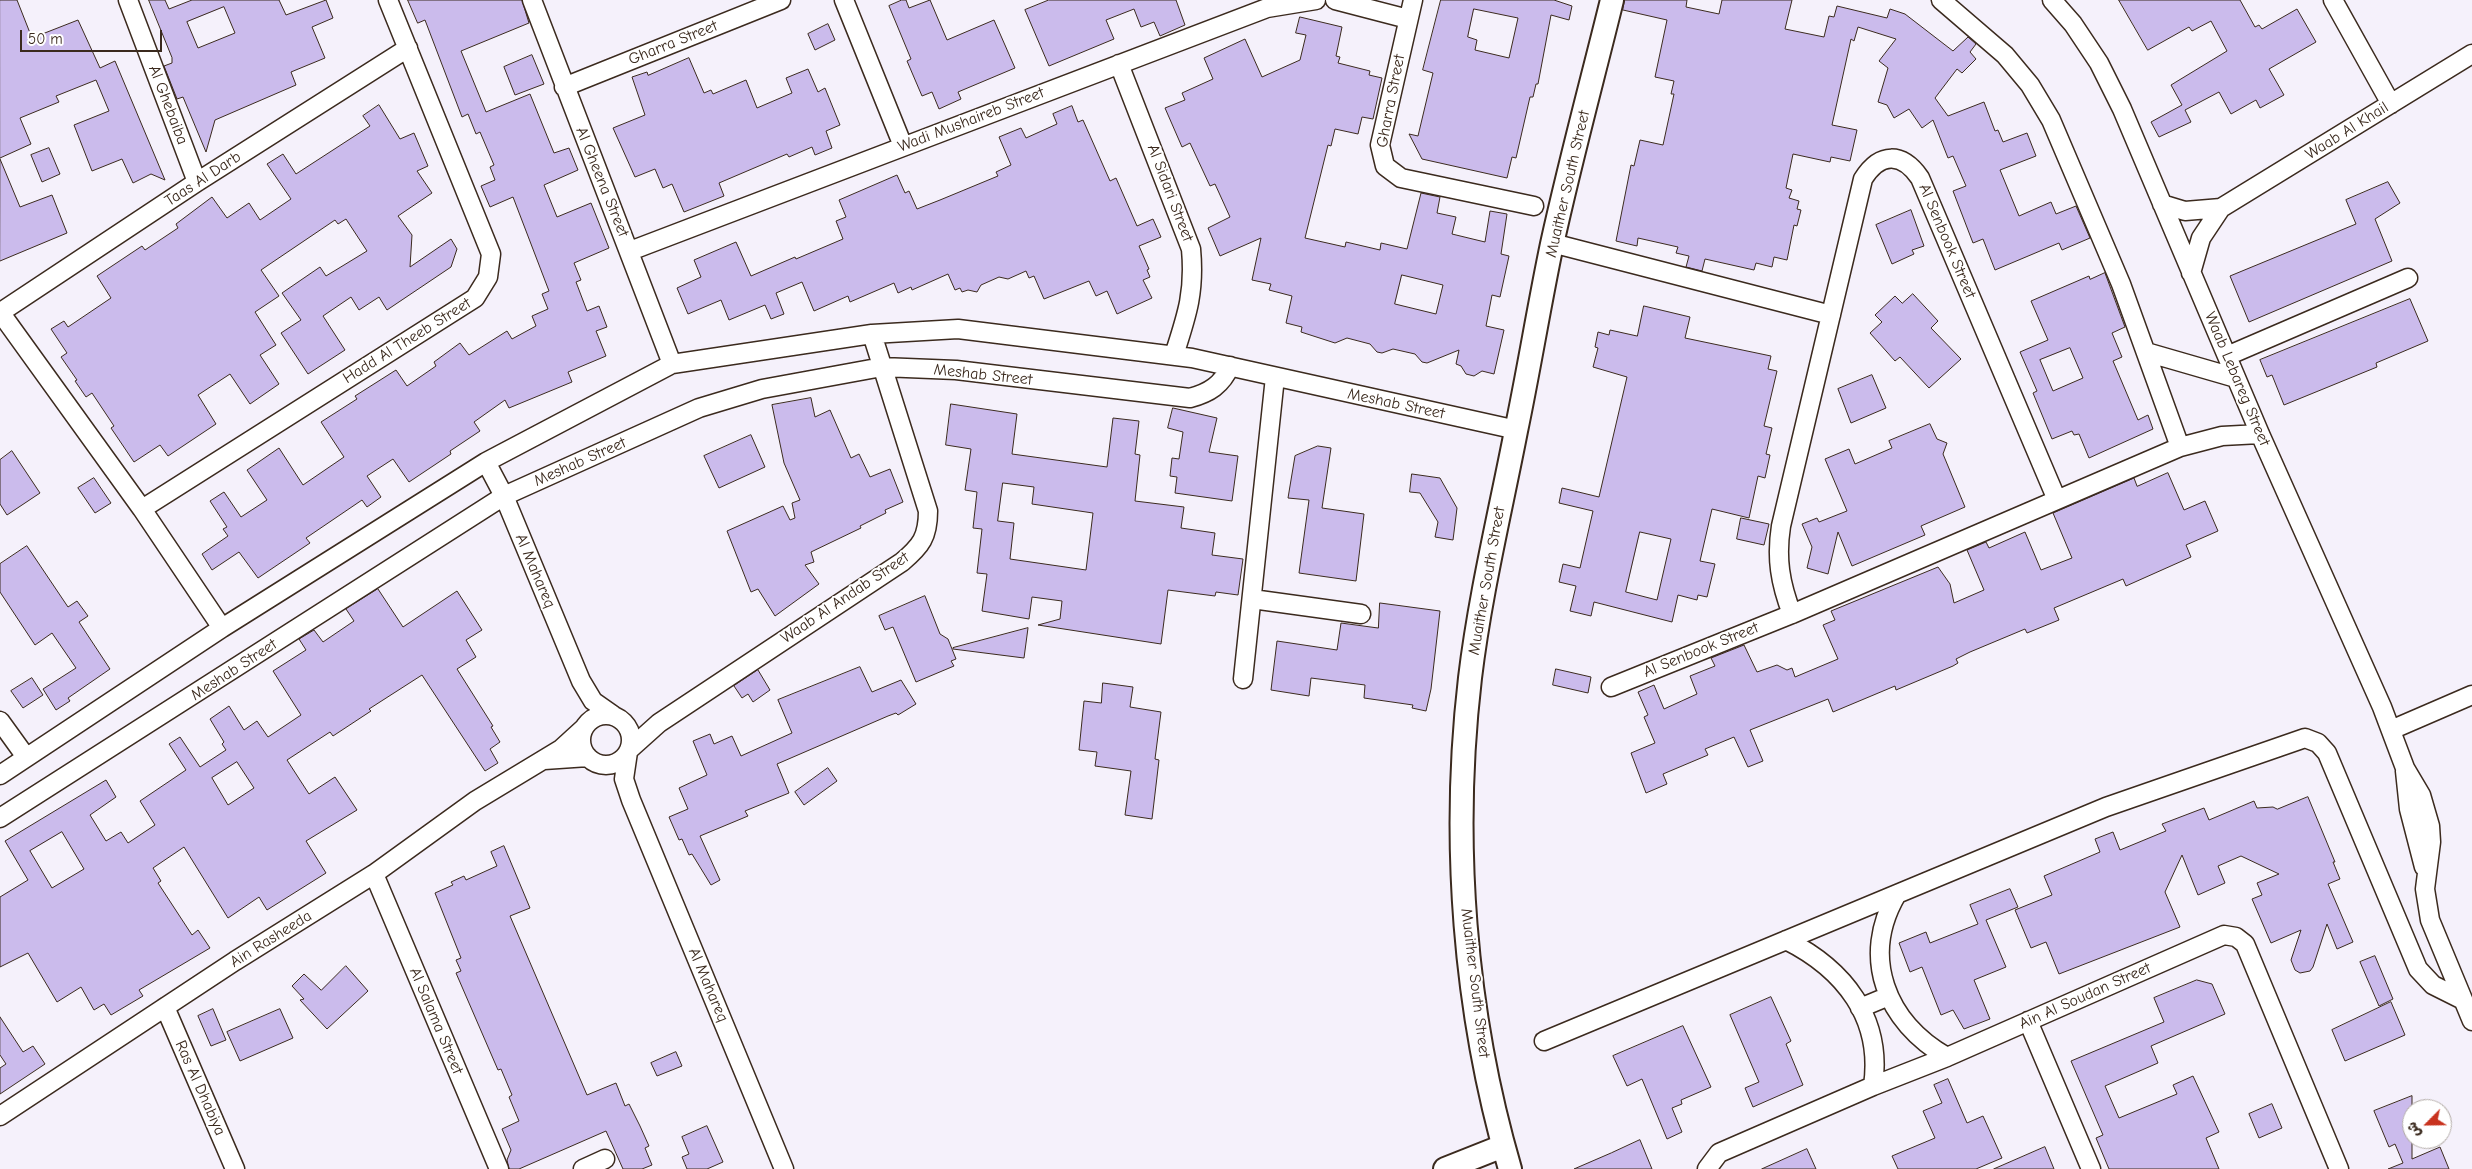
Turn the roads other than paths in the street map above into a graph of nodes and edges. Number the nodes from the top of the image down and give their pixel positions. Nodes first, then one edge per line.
1 (128, 0) edge
2 (388, 0) edge
3 (532, 0) edge
4 (781, 0) edge
5 (844, 0) edge
6 (1316, 0) edge
7 (1335, 0) edge
8 (1413, 0) edge
9 (1612, 0) edge
10 (1942, 0) edge
11 (2052, 0) edge
12 (2333, 0) edge
13 (1408, 20) junction
14 (408, 48) junction
15 (2472, 54) edge
16 (1120, 64) junction
17 (564, 87) junction
18 (2391, 104) junction
19 (903, 146) junction
20 (197, 182) junction
21 (2162, 204) junction
22 (1534, 206) dead end
23 (2221, 208) junction
24 (1552, 243) junction
25 (630, 251) junction
26 (2191, 273) junction
27 (2408, 278) dead end
28 (0, 312) edge
29 (1831, 315) junction
30 (872, 334) junction
31 (2146, 352) junction
32 (1174, 356) junction
33 (2227, 356) junction
34 (672, 364) junction
35 (1230, 366) junction
36 (882, 367) junction
37 (1275, 377) junction
38 (2236, 378) junction
39 (1517, 430) junction
40 (2260, 434) junction
41 (2180, 447) junction
42 (486, 462) junction
43 (504, 496) junction
44 (2056, 500) junction
45 (142, 509) junction
46 (1252, 599) junction
47 (1361, 614) dead end
48 (1792, 614) junction
49 (222, 628) junction
50 (1243, 679) dead end
51 (581, 681) junction
52 (1610, 687) dead end
53 (2472, 696) edge
54 (616, 717) junction
55 (0, 721) edge
56 (659, 723) junction
57 (586, 725) junction
58 (2392, 730) junction
59 (629, 750) junction
60 (26, 757) junction
61 (541, 761) junction
62 (595, 761) junction
63 (0, 775) edge
64 (631, 800) junction
65 (0, 818) edge
66 (374, 874) junction
67 (1897, 894) junction
68 (1786, 940) junction
69 (1889, 996) junction
70 (2463, 1000) junction
71 (165, 1007) junction
72 (1860, 1008) junction
73 (2028, 1021) junction
74 (2472, 1022) edge
75 (1544, 1041) dead end
76 (1947, 1057) junction
77 (1873, 1086) junction
78 (0, 1116) edge
79 (1503, 1146) junction
80 (605, 1159) dead end
81 (235, 1169) edge
82 (499, 1169) edge
83 (583, 1169) edge
84 (784, 1169) edge
85 (1445, 1169) edge
86 (1510, 1169) edge
87 (1707, 1169) edge
88 (2091, 1169) edge
89 (2339, 1169) edge

1 - 20 street, Al Ghebaiba
2 - 14 street, Hadd Al Theeb Street
3 - 17 street, Al Gheena Street
4 - 17 street, Gharra Street
5 - 19 street
6 - 16 street, Wadi Mushaireb Street
7 - 13 street
8 - 13 street, Gharra Street
9 - 24 street, Muaither South Street
10 - 31 street
11 - 21 street, Waab Lebareg Street
12 - 18 street
13 - 22 street, Gharra Street
14 - 20 street, Taas Al Darb
14 - 45 street, Hadd Al Theeb Street
15 - 18 street, Waab Al Khail
16 - 19 street, Wadi Mushaireb Street
16 - 32 street, Al Sidari Street
17 - 25 street, Al Gheena Street
18 - 23 street, Waab Al Khail
19 - 25 street, Wadi Mushaireb Street
20 - 28 street, Taas Al Darb
21 - 23 street, Waab Al Khail
21 - 26 street, Waab Lebareg Street
23 - 26 street, Waab Al Khail
24 - 29 street
24 - 39 street, Muaither South Street
25 - 34 street, Al Gheena Street
26 - 33 street, Waab Lebareg Street
27 - 33 street
28 - 45 street
29 - 44 street, Al Senbook Street
29 - 48 street, Al Senbook Street
30 - 32 street, Meshab Street
30 - 34 street, Meshab Street
30 - 36 street, Waab Al Andab Street
31 - 38 street
31 - 41 street
32 - 35 street, Meshab Street
33 - 38 street, Waab Lebareg Street
34 - 42 street, Meshab Street
35 - 36 street, Meshab Street
35 - 37 street, Meshab Street
36 - 43 street, Meshab Street
36 - 56 street, Waab Al Andab Street
37 - 39 street, Meshab Street
37 - 46 street
38 - 40 street, Waab Lebareg Street
39 - 79 street, Muaither South Street
40 - 41 street, Al Senbook Street
40 - 58 street, Waab Lebareg Street
41 - 44 street, Al Senbook Street
42 - 43 street, Al Mahareq
42 - 49 street, Meshab Street
43 - 51 street, Al Mahareq
43 - 65 street, Meshab Street
44 - 48 street, Al Senbook Street
45 - 49 street
46 - 47 street
46 - 50 street
48 - 52 street, Al Senbook Street
49 - 60 street, Meshab Street
51 - 54 street, Al Mahareq
51 - 57 street, Al Mahareq
53 - 58 street
54 - 56 street, Waab Al Andab Street
54 - 57 street
54 - 59 street
55 - 60 street
56 - 59 street, Waab Al Andab Street
57 - 61 street, Ain Rasheeda
57 - 62 street
58 - 70 street, Waab Lebareg Street
59 - 62 street
59 - 64 street, Al Mahareq
60 - 63 street, Meshab Street
61 - 62 street, Ain Rasheeda
61 - 66 street, Ain Rasheeda
62 - 64 street, Al Mahareq
64 - 84 street, Al Mahareq
66 - 71 street, Ain Rasheeda
66 - 82 street, Al Salama Street
67 - 68 street
67 - 69 street
67 - 70 street
68 - 72 street
68 - 75 street
69 - 72 street
69 - 76 street
70 - 74 street, Waab Lebareg Street
71 - 78 street, Ain Rasheeda
71 - 81 street, Ras Al Dhabiya
72 - 77 street
73 - 76 street, Ain Al Soudan Street
73 - 88 street
73 - 89 street, Ain Al Soudan Street
76 - 77 street, Ain Al Soudan Street
77 - 87 street, Ain Al Soudan Street
79 - 85 street
79 - 86 street, Muaither South Street
80 - 83 street

